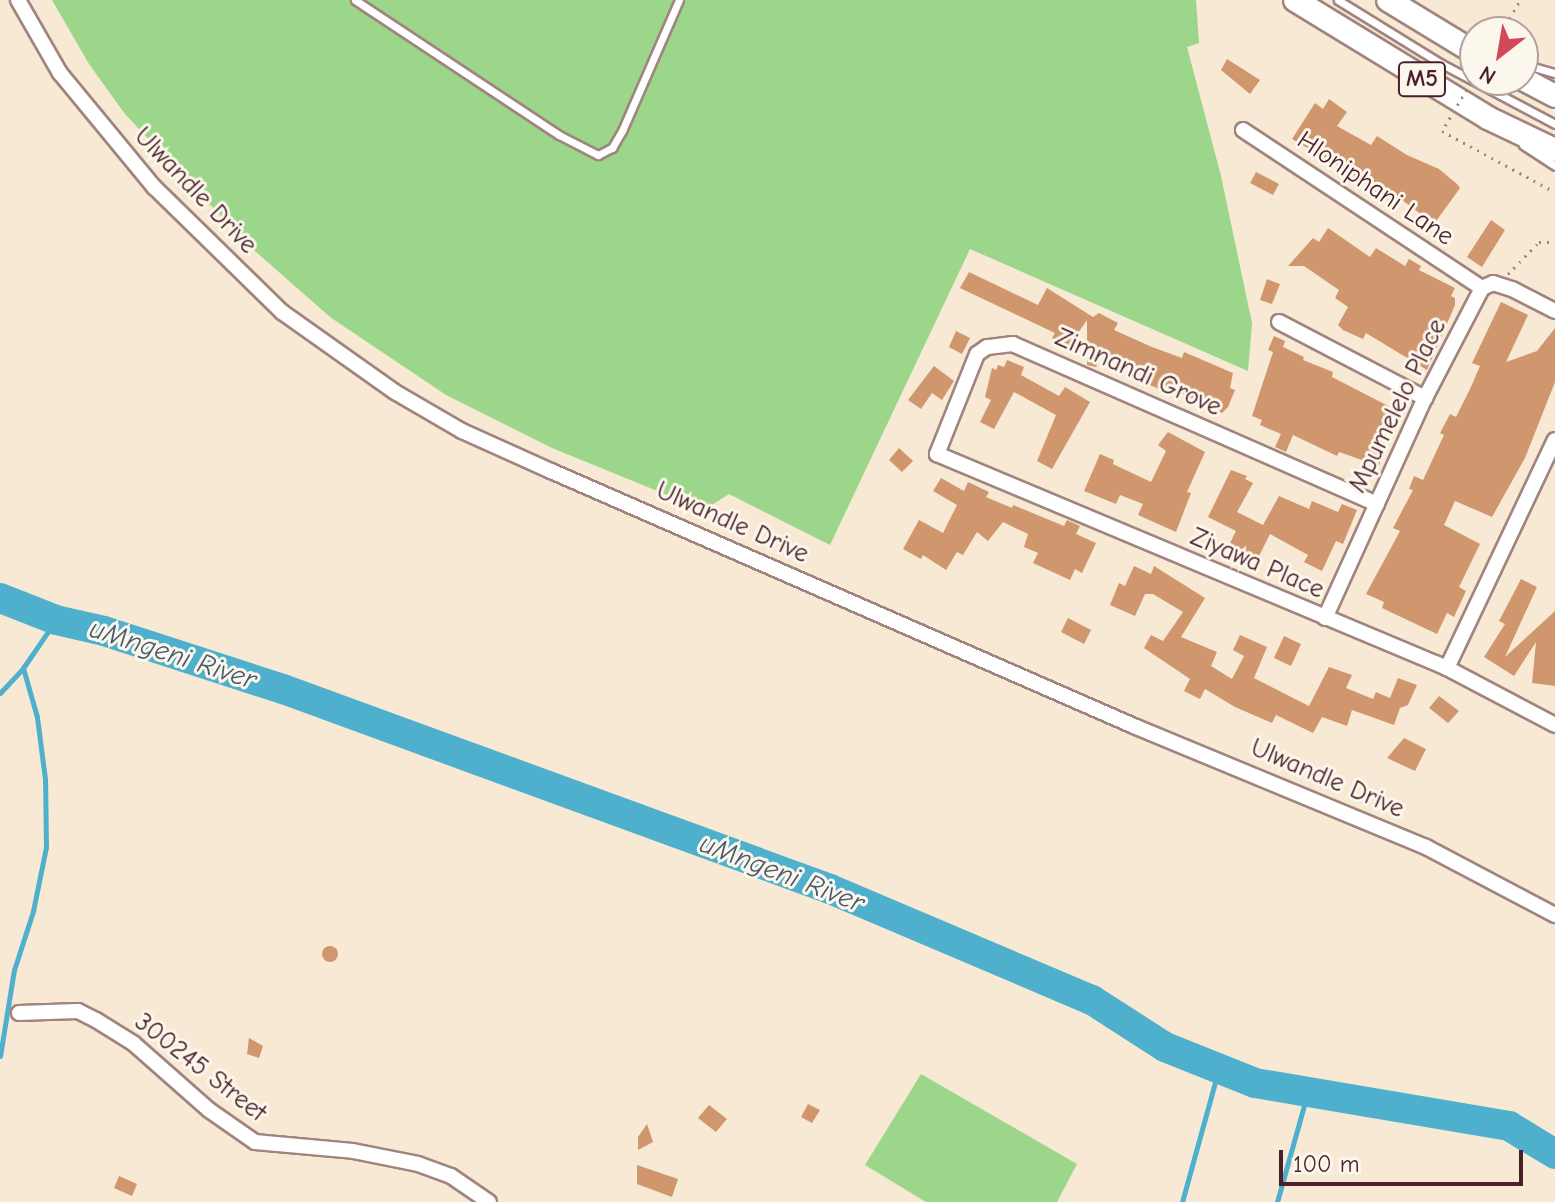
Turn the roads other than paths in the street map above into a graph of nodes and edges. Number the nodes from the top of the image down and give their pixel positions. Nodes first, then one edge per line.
1 (18, 0) edge
2 (355, 0) edge
3 (679, 0) edge
4 (1295, 0) edge
5 (1338, 0) edge
6 (1388, 0) edge
7 (1459, 43) edge
8 (1488, 118) junction
9 (1555, 124) edge
10 (1243, 130) dead end
11 (1555, 150) edge
12 (1555, 166) edge
13 (1482, 288) junction
14 (1555, 311) edge
15 (1279, 322) dead end
16 (1425, 398) junction
17 (1555, 440) edge
18 (937, 454) joint
19 (1377, 504) junction
20 (1325, 618) junction
21 (1447, 668) junction
22 (1555, 725) edge
23 (1555, 915) edge
24 (19, 1013) dead end
25 (489, 1202) edge

1 - 23 street, Ulwandle Drive
2 - 3 lane
4 - 8 main road, M5
5 - 9 lane
6 - 7 main road, M5
8 - 11 main road, M5
8 - 12 lane
10 - 13 street, Hloniphani Lane
13 - 14 street
13 - 16 street, Mpumelelo Place
15 - 16 street
16 - 19 street, Mpumelelo Place
17 - 21 street
18 - 19 street, Zimnandi Grove
18 - 20 street, Ziyawa Place
19 - 20 street, Mpumelelo Place
20 - 21 street, Ziyawa Place
21 - 22 street, Ziyawa Place
24 - 25 street, 300245 Street

